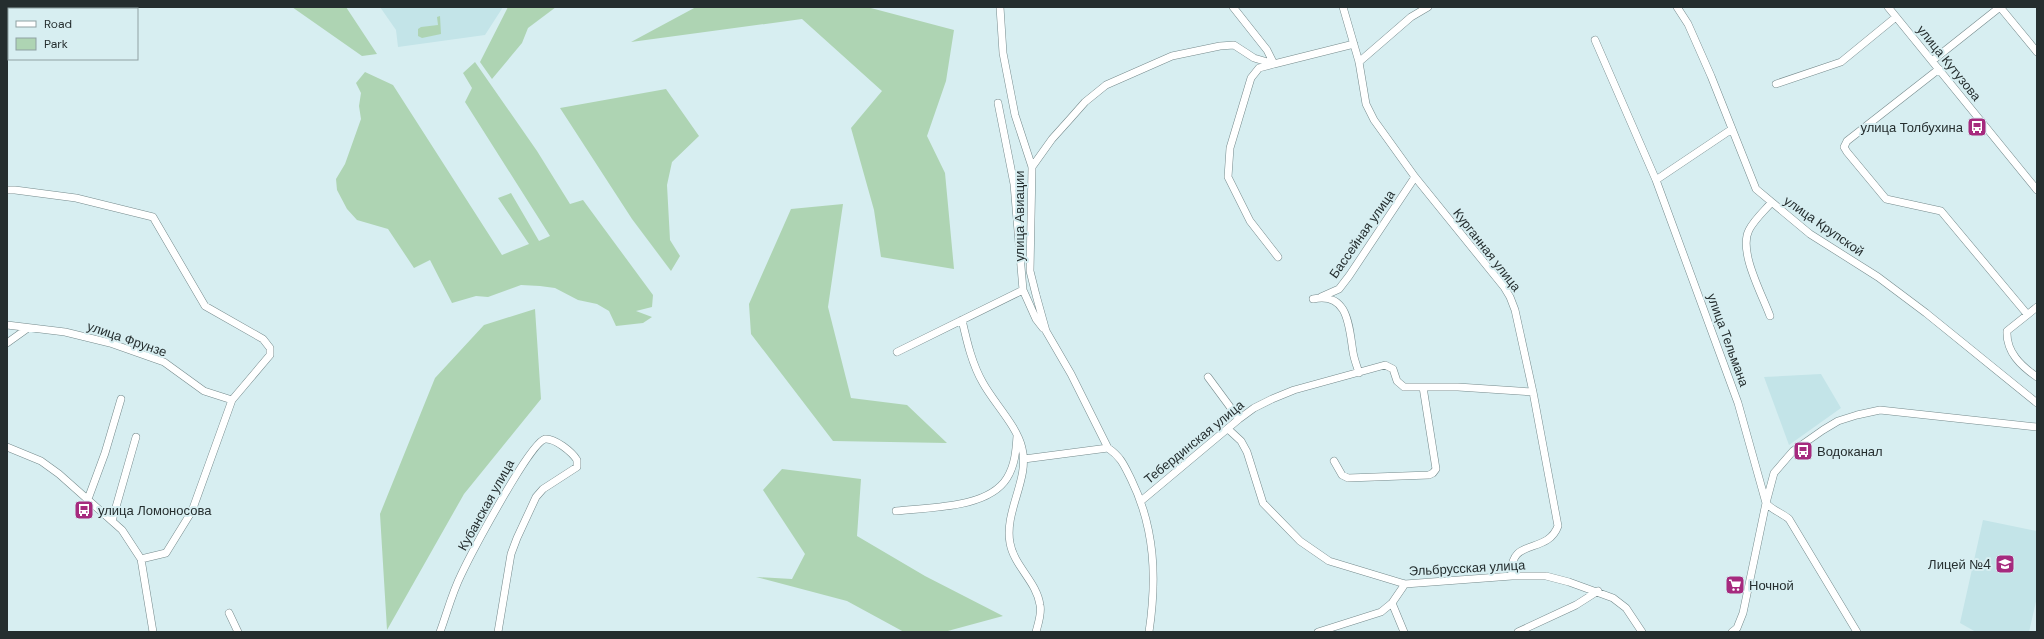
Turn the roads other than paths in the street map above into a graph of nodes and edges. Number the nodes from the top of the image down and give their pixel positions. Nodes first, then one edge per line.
1 (1000, 7) edge
2 (1233, 7) edge
3 (1343, 7) edge
4 (1428, 7) edge
5 (1677, 7) edge
6 (1888, 7) edge
7 (2000, 7) edge
8 (1896, 17) junction
9 (1595, 40) dead end
10 (1354, 44) junction
11 (2037, 52) edge
12 (1932, 61) junction
13 (1359, 62) junction
14 (1274, 64) junction
15 (1939, 69) junction
16 (1776, 84) dead end
17 (998, 103) dead end
18 (1732, 129) junction
19 (1032, 167) junction
20 (1415, 177) junction
21 (1656, 180) junction
22 (7, 190) edge
23 (2037, 190) edge
24 (1770, 203) junction
25 (1278, 257) dead end
26 (1023, 290) junction
27 (2037, 307) edge
28 (2027, 314) junction
29 (1770, 316) dead end
30 (962, 320) junction
31 (7, 325) edge
32 (28, 328) junction
33 (1046, 331) junction
34 (7, 343) edge
35 (897, 352) dead end
36 (1359, 373) junction
37 (1208, 377) dead end
38 (2037, 377) edge
39 (1423, 387) junction
40 (1533, 392) junction
41 (121, 398) dead end
42 (232, 400) junction
43 (2037, 403) edge
44 (1239, 419) junction
45 (2037, 428) edge
46 (1228, 429) junction
47 (1017, 434) junction
48 (136, 437) dead end
49 (7, 447) edge
50 (1108, 448) junction
51 (1024, 459) junction
52 (1334, 462) dead end
53 (88, 499) junction
54 (1141, 501) junction
55 (1766, 503) junction
56 (896, 511) dead end
57 (112, 521) junction
58 (140, 559) junction
59 (1512, 576) junction
60 (1405, 584) junction
61 (1598, 591) junction
62 (1392, 603) junction
63 (229, 613) dead end
64 (153, 632) edge
65 (238, 632) edge
66 (440, 632) edge
67 (498, 632) edge
68 (1036, 632) edge
69 (1149, 632) edge
70 (1318, 632) edge
71 (1404, 632) edge
72 (1518, 632) edge
73 (1642, 632) edge
74 (1732, 632) edge
75 (1857, 632) edge

1 - 19 street, улица Авиации
2 - 14 street
3 - 10 street, Курганная улица
4 - 13 street
5 - 18 street, улица Крупской
6 - 8 street, улица Кутузова
7 - 11 street
7 - 12 street
8 - 12 street, улица Кутузова
8 - 16 street
9 - 21 street, улица Тельмана
10 - 13 street, Курганная улица
10 - 14 street
12 - 15 street, улица Кутузова
13 - 20 street, Курганная улица
14 - 19 street
14 - 25 street
15 - 23 street, улица Кутузова
15 - 28 street
17 - 26 street, улица Авиации
18 - 21 street
18 - 24 street, улица Крупской
19 - 33 street, улица Авиации
20 - 36 street, Бассейная улица
20 - 40 street, Курганная улица
21 - 55 street, улица Тельмана
22 - 42 street
24 - 29 street
24 - 43 street, улица Крупской
26 - 30 street
26 - 33 street, улица Авиации
27 - 28 street
28 - 38 street
30 - 35 street
30 - 47 street
31 - 32 street, улица Фрунзе
32 - 34 street
32 - 42 street, улица Фрунзе
33 - 50 street, улица Авиации
36 - 39 street, Тебердинская улица
36 - 44 street, Тебердинская улица
37 - 44 street
39 - 40 street, Тебердинская улица
39 - 52 street
40 - 59 street, Курганная улица
41 - 53 street
42 - 58 street
44 - 46 street, Тебердинская улица
45 - 55 street
46 - 54 street, Тебердинская улица
46 - 60 street, Эльбрусская улица
47 - 51 street
47 - 56 street
48 - 57 street
49 - 53 street
50 - 51 street
50 - 54 street, улица Авиации
51 - 68 street
53 - 57 street
54 - 69 street, улица Авиации
55 - 74 street
55 - 75 street
57 - 58 street
58 - 64 street
59 - 60 street, Эльбрусская улица
59 - 61 street, Эльбрусская улица
60 - 62 street
61 - 72 street
61 - 73 street, Эльбрусская улица
62 - 70 street
62 - 71 street
63 - 65 street
66 - 67 street, Кубанская улица

